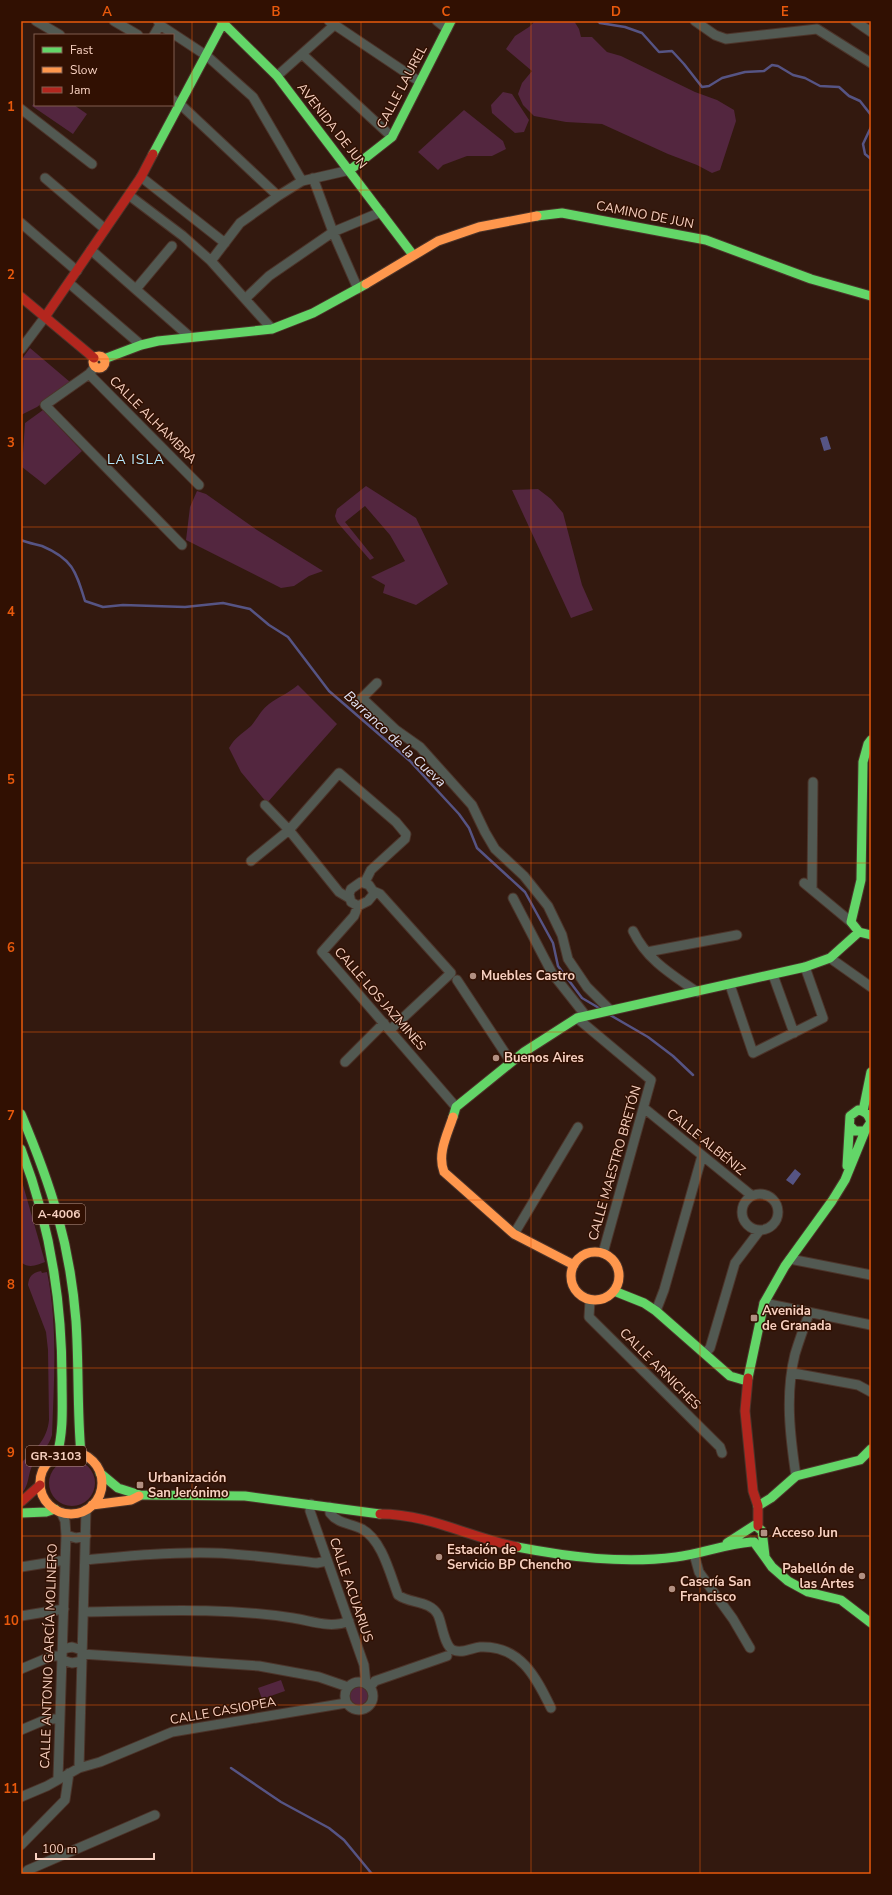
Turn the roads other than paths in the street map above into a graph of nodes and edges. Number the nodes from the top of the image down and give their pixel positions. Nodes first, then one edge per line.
1 (36, 21) edge
2 (114, 21) edge
3 (437, 21) edge
4 (695, 21) edge
5 (855, 21) edge
6 (222, 22) edge
7 (333, 22) edge
8 (159, 23) edge
9 (449, 25) edge
10 (816, 25) edge
11 (871, 32) edge
12 (58, 34) edge
13 (136, 34) edge
14 (154, 34) edge
15 (302, 54) junction
16 (207, 56) junction
17 (871, 63) edge
18 (277, 76) junction
19 (420, 82) junction
20 (177, 103) edge
21 (22, 112) edge
22 (392, 137) junction
23 (92, 164) dead end
24 (350, 170) junction
25 (141, 177) junction
26 (45, 178) dead end
27 (313, 178) junction
28 (302, 181) junction
29 (130, 196) junction
30 (278, 196) junction
31 (380, 212) junction
32 (21, 223) edge
33 (105, 229) junction
34 (333, 232) junction
35 (225, 243) junction
36 (172, 246) dead end
37 (91, 250) junction
38 (414, 255) junction
39 (211, 261) junction
40 (77, 271) junction
41 (69, 283) junction
42 (136, 289) junction
43 (358, 289) junction
44 (871, 296) edge
45 (21, 297) edge
46 (246, 298) junction
47 (45, 317) junction
48 (272, 329) junction
49 (190, 337) junction
50 (141, 345) junction
51 (21, 349) edge
52 (92, 367) junction
53 (199, 485) dead end
54 (182, 545) dead end
55 (377, 683) dead end
56 (871, 740) edge
57 (867, 764) edge
58 (813, 782) dead end
59 (265, 805) dead end
60 (861, 824) junction
61 (289, 830) junction
62 (871, 830) edge
63 (251, 861) dead end
64 (365, 882) junction
65 (804, 883) dead end
66 (812, 890) junction
67 (373, 891) junction
68 (349, 898) junction
69 (513, 898) dead end
70 (358, 906) junction
71 (851, 922) junction
72 (633, 931) dead end
73 (859, 932) junction
74 (737, 935) dead end
75 (871, 935) edge
76 (647, 952) junction
77 (830, 958) junction
78 (805, 967) junction
79 (774, 975) junction
80 (457, 980) dead end
81 (730, 985) junction
82 (871, 987) edge
83 (697, 992) junction
84 (609, 1009) junction
85 (581, 1017) junction
86 (387, 1027) junction
87 (794, 1033) junction
88 (345, 1062) dead end
89 (511, 1062) junction
90 (871, 1072) edge
91 (870, 1083) edge
92 (456, 1107) junction
93 (644, 1108) junction
94 (863, 1111) junction
95 (21, 1114) edge
96 (850, 1126) junction
97 (578, 1127) dead end
98 (865, 1131) junction
99 (21, 1149) edge
100 (702, 1156) junction
101 (845, 1180) junction
102 (751, 1195) junction
103 (760, 1230) junction
104 (514, 1234) junction
105 (603, 1253) junction
106 (790, 1259) junction
107 (574, 1265) junction
108 (871, 1275) edge
109 (617, 1287) junction
110 (590, 1300) junction
111 (764, 1303) junction
112 (657, 1307) junction
113 (809, 1314) junction
114 (871, 1325) edge
115 (708, 1351) junction
116 (793, 1373) junction
117 (748, 1377) junction
118 (871, 1392) edge
119 (871, 1449) edge
120 (81, 1454) junction
121 (722, 1454) dead end
122 (57, 1455) junction
123 (871, 1459) edge
124 (860, 1460) junction
125 (100, 1473) junction
126 (796, 1476) junction
127 (40, 1485) junction
128 (753, 1491) junction
129 (140, 1495) junction
130 (21, 1502) edge
131 (311, 1504) junction
132 (758, 1506) junction
133 (89, 1507) junction
134 (330, 1507) junction
135 (58, 1510) junction
136 (21, 1513) edge
137 (751, 1528) junction
138 (66, 1535) junction
139 (86, 1536) junction
140 (762, 1536) junction
141 (753, 1542) junction
142 (724, 1545) junction
143 (694, 1554) junction
144 (765, 1556) junction
145 (65, 1560) junction
146 (85, 1560) junction
147 (327, 1561) junction
148 (21, 1567) edge
149 (64, 1609) junction
150 (84, 1612) junction
151 (21, 1616) edge
152 (349, 1621) junction
153 (871, 1623) edge
154 (750, 1648) dead end
155 (62, 1655) junction
156 (82, 1655) junction
157 (447, 1656) dead end
158 (21, 1669) edge
159 (368, 1686) junction
160 (348, 1687) junction
161 (346, 1702) junction
162 (550, 1708) dead end
163 (60, 1719) junction
164 (21, 1730) edge
165 (79, 1768) junction
166 (69, 1773) junction
167 (58, 1778) junction
168 (21, 1797) edge
169 (155, 1815) dead end
170 (21, 1845) edge
171 (24, 1874) edge

1 - 12 street
2 - 13 street
3 - 9 street
4 - 10 street
5 - 11 street
6 - 16 street
6 - 18 street, AVENIDA DE JUN
7 - 15 street
7 - 19 street
8 - 14 street
8 - 16 street
9 - 19 street, CALLE LAUREL
10 - 17 street
15 - 18 street
15 - 22 street
16 - 20 street
16 - 28 street
18 - 24 street, AVENIDA DE JUN
19 - 22 street, CALLE LAUREL
20 - 25 street
20 - 30 street
21 - 23 street
22 - 24 street, CALLE LAUREL
24 - 27 street, CALLE LAUREL
24 - 31 street, AVENIDA DE JUN
25 - 29 street
25 - 35 street
26 - 33 street
27 - 28 street, CALLE LAUREL
27 - 34 street
28 - 30 street, CALLE LAUREL
29 - 33 street
29 - 39 street
30 - 35 street, CALLE LAUREL
31 - 34 street
31 - 38 street, AVENIDA DE JUN
32 - 40 street
33 - 37 street
34 - 43 street
34 - 46 street
35 - 39 street, CALLE LAUREL
36 - 42 street
37 - 40 street
37 - 42 street
38 - 43 street, CAMINO DE JUN
38 - 44 street, CAMINO DE JUN
39 - 46 street
40 - 41 street
41 - 47 street
41 - 50 street
42 - 49 street
43 - 48 street, CAMINO DE JUN
45 - 47 street
46 - 48 street
47 - 51 street
47 - 52 street
48 - 49 street, CAMINO DE JUN
49 - 50 street, CAMINO DE JUN
50 - 52 street, CAMINO DE JUN
52 - 53 street, CALLE ALHAMBRA
52 - 54 street
55 - 84 street
56 - 57 street
57 - 60 street
58 - 66 street
59 - 61 street
60 - 62 street
60 - 71 street
61 - 63 street
61 - 64 street
61 - 68 street
64 - 67 street
64 - 68 street
65 - 66 street
66 - 71 street
67 - 70 street
67 - 86 street
68 - 70 street
69 - 85 street
70 - 86 street, CALLE LOS JAZMINES
71 - 73 street
72 - 76 street
73 - 75 street
73 - 77 street
74 - 76 street
76 - 83 street
77 - 78 street
77 - 82 street
78 - 79 street
78 - 87 street
79 - 81 street
79 - 87 street
80 - 89 street
81 - 83 street
81 - 87 street
83 - 84 street
84 - 85 street
85 - 89 street
85 - 93 street, CALLE MAESTRO BRETÓN
86 - 88 street
86 - 92 street, CALLE LOS JAZMINES
89 - 92 street
90 - 91 street
91 - 94 street
92 - 104 street
93 - 100 street, CALLE ALBÉNIZ
93 - 105 street, CALLE MAESTRO BRETÓN
94 - 96 street
94 - 98 street
95 - 120 street, A-4006
96 - 98 street
96 - 101 street
97 - 104 street
98 - 101 street
99 - 122 street, A-4006
100 - 102 street, CALLE ALBÉNIZ
100 - 112 street
101 - 106 street
102 - 103 street
102 - 103 street
103 - 115 street
104 - 107 street
105 - 107 street
105 - 109 street
106 - 108 street
106 - 111 street
107 - 110 street
109 - 110 street
109 - 112 street
110 - 121 street, CALLE ARNICHES
111 - 113 street
111 - 117 street
112 - 115 street
113 - 114 street
113 - 116 street
115 - 117 street
116 - 118 street
116 - 126 street
117 - 128 street
119 - 124 street
120 - 122 street, GR-3103
120 - 125 street, GR-3103
122 - 127 street, GR-3103
123 - 124 street
124 - 126 street
125 - 129 street, GR-3103
125 - 133 street, GR-3103
126 - 132 street
127 - 130 street, GR-3103
127 - 135 street, GR-3103
128 - 132 street
128 - 137 street
129 - 131 street, GR-3103
129 - 133 street, GR-3103
131 - 134 street, GR-3103
131 - 147 street, CALLE ACUARIUS
132 - 137 street
133 - 135 street, GR-3103
133 - 139 street
134 - 143 street, GR-3103
134 - 162 street
135 - 136 street, GR-3103
135 - 138 street, CALLE ANTONIO GARCÍA MOLINERO
137 - 140 street
137 - 141 street
137 - 142 street, GR-3103
138 - 139 street, CALLE ANTONIO GARCÍA MOLINERO
138 - 145 street, CALLE ANTONIO GARCÍA MOLINERO
139 - 146 street
140 - 141 street
140 - 144 street
141 - 142 street, GR-3103
141 - 144 street
142 - 143 street, GR-3103
143 - 154 street
144 - 153 street
145 - 148 street
145 - 149 street, CALLE ANTONIO GARCÍA MOLINERO
146 - 147 street
146 - 150 street
147 - 152 street, CALLE ACUARIUS
149 - 151 street
149 - 155 street, CALLE ANTONIO GARCÍA MOLINERO
150 - 152 street
150 - 156 street
152 - 159 street, CALLE ACUARIUS
155 - 156 street
155 - 156 street
155 - 158 street
155 - 163 street, CALLE ANTONIO GARCÍA MOLINERO
156 - 160 street
156 - 165 street
157 - 159 street
159 - 160 street
159 - 161 street
160 - 161 street
161 - 165 street, CALLE CASIOPEA
163 - 164 street
163 - 167 street, CALLE ANTONIO GARCÍA MOLINERO
165 - 166 street, CALLE CASIOPEA
166 - 167 street, CALLE CASIOPEA
166 - 170 street
167 - 168 street, CALLE CASIOPEA
169 - 171 street

